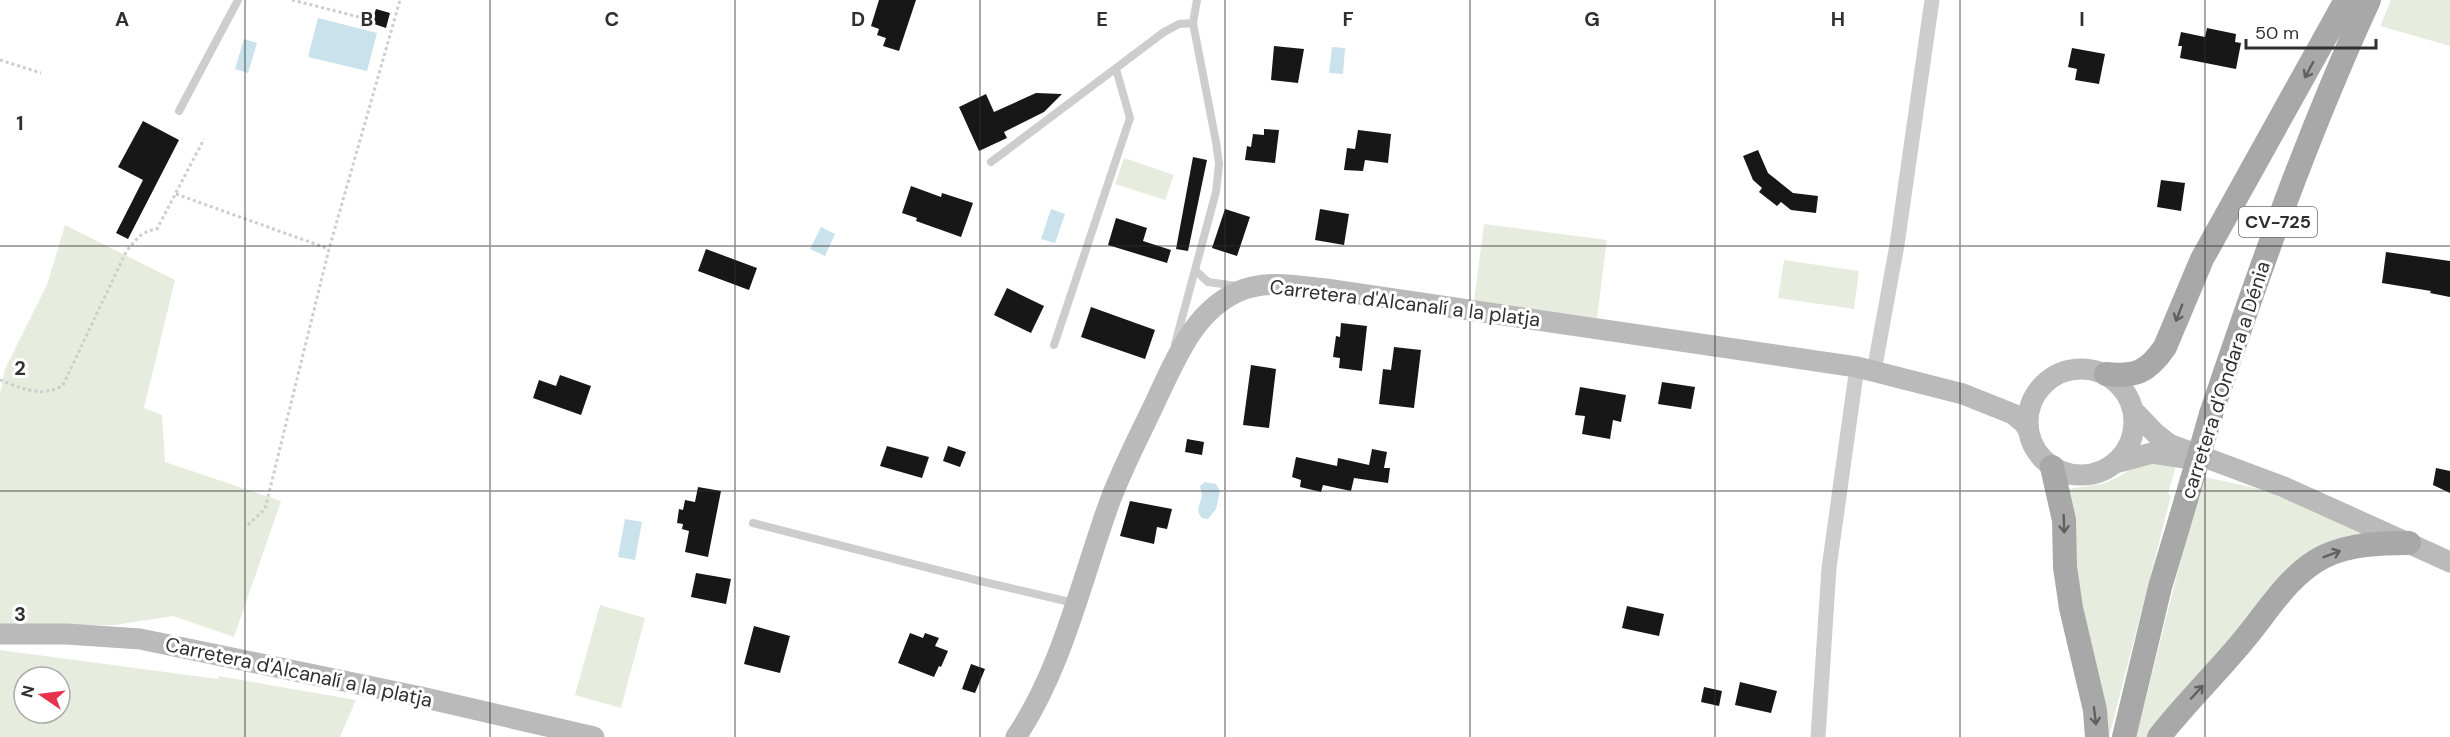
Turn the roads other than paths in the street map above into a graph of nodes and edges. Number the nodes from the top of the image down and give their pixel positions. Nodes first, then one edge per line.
1 (238, 0) edge
2 (1197, 0) edge
3 (1932, 0) edge
4 (2346, 0) edge
5 (2369, 0) edge
6 (1193, 23) junction
7 (1116, 69) junction
8 (179, 111) dead end
9 (991, 162) dead end
10 (1196, 271) junction
11 (1263, 284) junction
12 (1054, 345) dead end
13 (1866, 369) junction
14 (2106, 374) junction
15 (2041, 386) junction
16 (1160, 393) junction
17 (1963, 394) junction
18 (2134, 411) junction
19 (2028, 430) junction
20 (2115, 463) junction
21 (2221, 465) junction
22 (2052, 467) junction
23 (753, 523) dead end
24 (2409, 543) junction
25 (2450, 562) edge
26 (1075, 603) junction
27 (0, 634) edge
28 (594, 737) edge
29 (1016, 737) edge
30 (1818, 737) edge
31 (2097, 737) edge
32 (2124, 737) edge
33 (2159, 737) edge

1 - 8 lane
2 - 6 lane
3 - 13 street
4 -> 14 main road, CV-725
5 - 32 main road, carretera d'Ondara a Dénia / CV-725, bridge
6 - 7 lane
6 - 10 lane
7 - 9 lane
7 - 12 lane
10 - 11 lane
10 - 16 lane
11 - 13 main road, Carretera d'Alcanalí a la platja
11 - 16 main road, Carretera d'Alcanalí a la platja
13 - 17 main road, Carretera d'Alcanalí a la platja
13 - 30 street
14 - 15 main road
14 - 18 main road
15 - 17 main road, Carretera d'Alcanalí a la platja
15 - 19 main road
16 - 26 main road, Carretera d'Alcanalí a la platja
17 - 19 main road, Carretera d'Alcanalí a la platja
18 - 20 main road
18 - 21 main road
19 - 22 main road
20 - 21 main road
20 - 22 main road
21 - 24 main road
22 -> 31 main road
23 - 26 lane
24 - 25 main road
33 -> 24 main road
26 - 29 main road, Carretera d'Alcanalí a la platja
27 - 28 main road, Carretera d'Alcanalí a la platja

